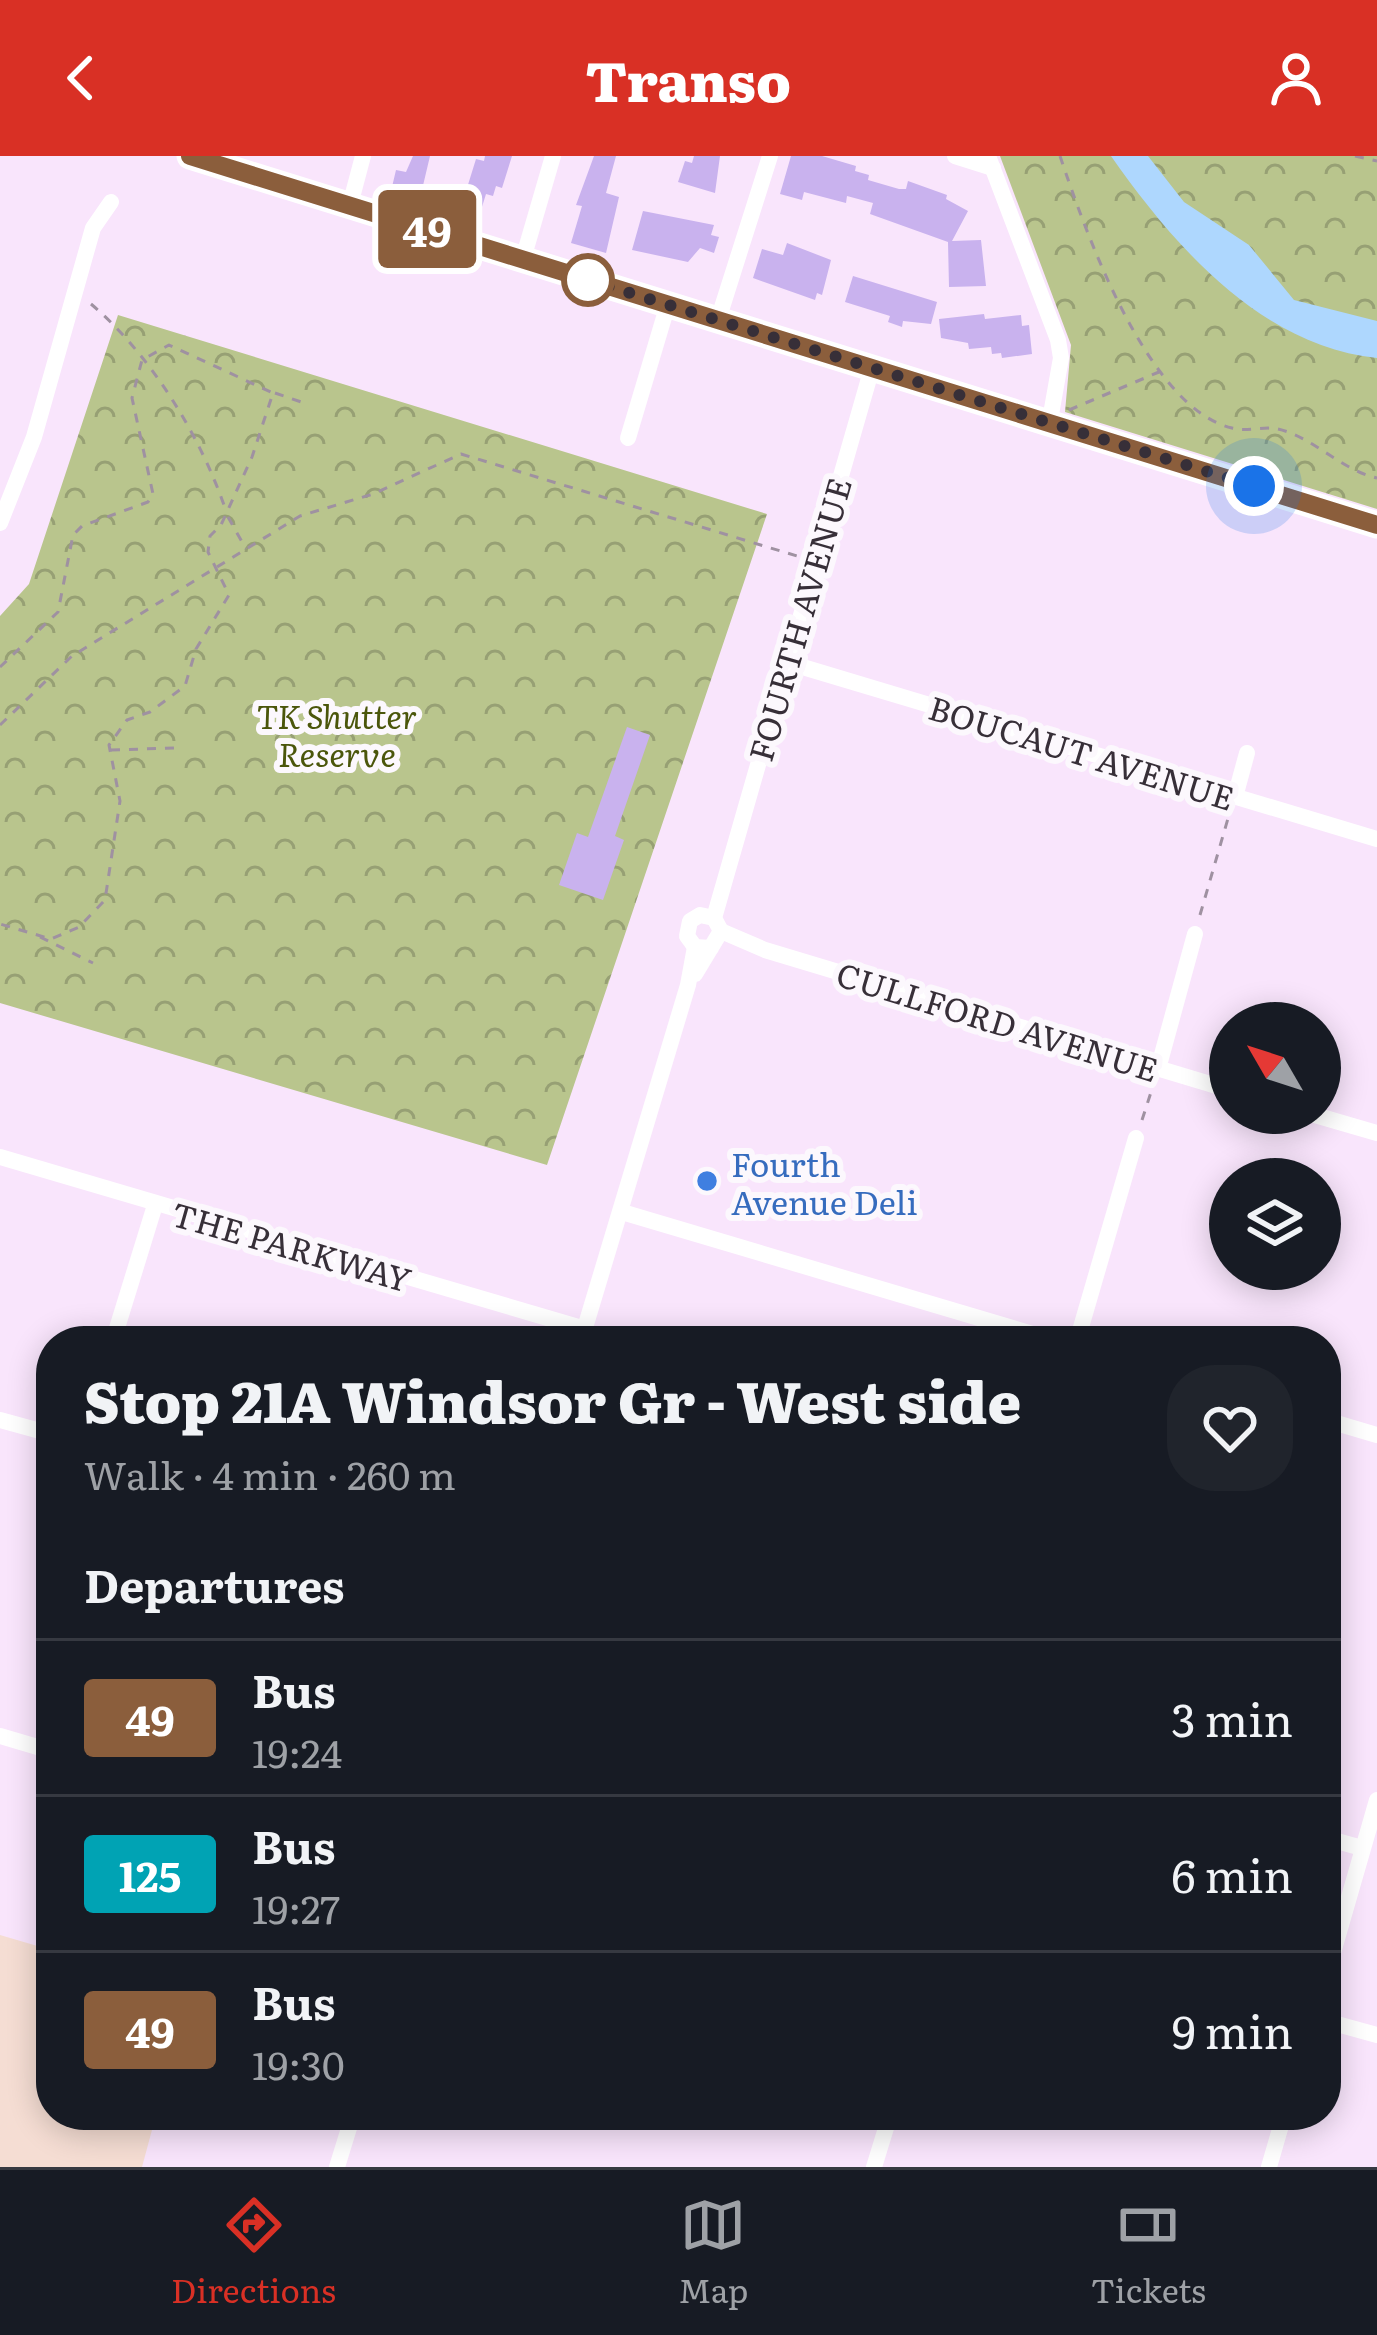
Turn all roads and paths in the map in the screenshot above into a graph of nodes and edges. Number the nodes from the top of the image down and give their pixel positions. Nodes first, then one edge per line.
1 (190, 156) edge
2 (363, 156) edge
3 (553, 156) edge
4 (770, 156) edge
5 (955, 156) edge
6 (1060, 156) edge
7 (1355, 156) edge
8 (1377, 161) edge
9 (991, 162) edge
10 (111, 202) dead end
11 (350, 205) junction
12 (523, 259) junction
13 (75, 292) junction
14 (668, 304) junction
15 (718, 320) junction
16 (145, 358) junction
17 (872, 368) junction
18 (1161, 371) junction
19 (273, 393) junction
20 (307, 404) dead end
21 (1050, 420) junction
22 (628, 439) dead end
23 (1377, 478) edge
24 (227, 512) junction
25 (0, 523) edge
26 (1377, 525) edge
27 (247, 549) junction
28 (816, 561) junction
29 (217, 569) junction
30 (786, 662) junction
31 (0, 667) edge
32 (0, 725) edge
33 (174, 748) dead end
34 (110, 749) junction
35 (1246, 753) dead end
36 (1234, 797) junction
37 (1377, 838) edge
38 (0, 924) edge
39 (710, 934) junction
40 (1195, 934) joint
41 (35, 935) junction
42 (93, 962) dead end
43 (1158, 1069) junction
44 (1209, 1084) edge
45 (1341, 1123) edge
46 (1377, 1133) edge
47 (1136, 1138) joint
48 (0, 1157) edge
49 (155, 1205) junction
50 (622, 1212) junction
51 (118, 1326) edge
52 (553, 1326) edge
53 (586, 1326) edge
54 (1006, 1326) edge
55 (1081, 1326) edge
56 (0, 1420) edge
57 (1341, 1424) edge
58 (36, 1431) edge
59 (1377, 1435) edge
60 (0, 1736) edge
61 (36, 1747) edge
62 (1377, 1800) edge
63 (1341, 1842) edge
64 (1362, 1848) junction
65 (1341, 1923) edge
66 (1341, 2025) edge
67 (1377, 2036) edge
68 (348, 2130) edge
69 (885, 2130) edge
70 (1280, 2130) edge
71 (338, 2167) edge
72 (874, 2167) edge
73 (1269, 2167) edge

1 - 11 street
2 - 11 street
3 - 12 street
4 - 15 street
5 - 9 street
6 - 18 path
7 - 8 path
9 - 21 street
10 - 13 street
11 - 12 street
12 - 14 street
13 - 16 path
13 - 25 street
14 - 15 street
14 - 22 street
15 - 17 street
16 - 19 path
16 - 24 path
16 - 31 path
17 - 21 street
17 - 28 street, FOURTH AVENUE
18 - 21 path
18 - 23 path
19 - 20 path
19 - 24 path
21 - 26 street
24 - 27 path
24 - 29 path
27 - 28 path
27 - 29 path
28 - 30 street, FOURTH AVENUE
29 - 32 path
29 - 34 path
30 - 36 street, BOUCAUT AVENUE
30 - 39 street, FOURTH AVENUE
33 - 34 path
34 - 41 path
35 - 36 street
36 - 37 street, BOUCAUT AVENUE
36 - 40 path
38 - 41 path
39 - 43 street, CULLFORD AVENUE
39 - 50 street, FOURTH AVENUE
40 - 43 street
41 - 42 path
43 - 44 street, CULLFORD AVENUE
43 - 47 path
45 - 46 street
47 - 55 street
48 - 49 street, THE PARKWAY
49 - 51 street
49 - 52 street, THE PARKWAY
50 - 53 street, FOURTH AVENUE
50 - 54 street
56 - 58 street
57 - 59 street
60 - 61 street
62 - 64 street
63 - 64 street
64 - 65 street
66 - 67 street
68 - 71 street
69 - 72 street
70 - 73 street

